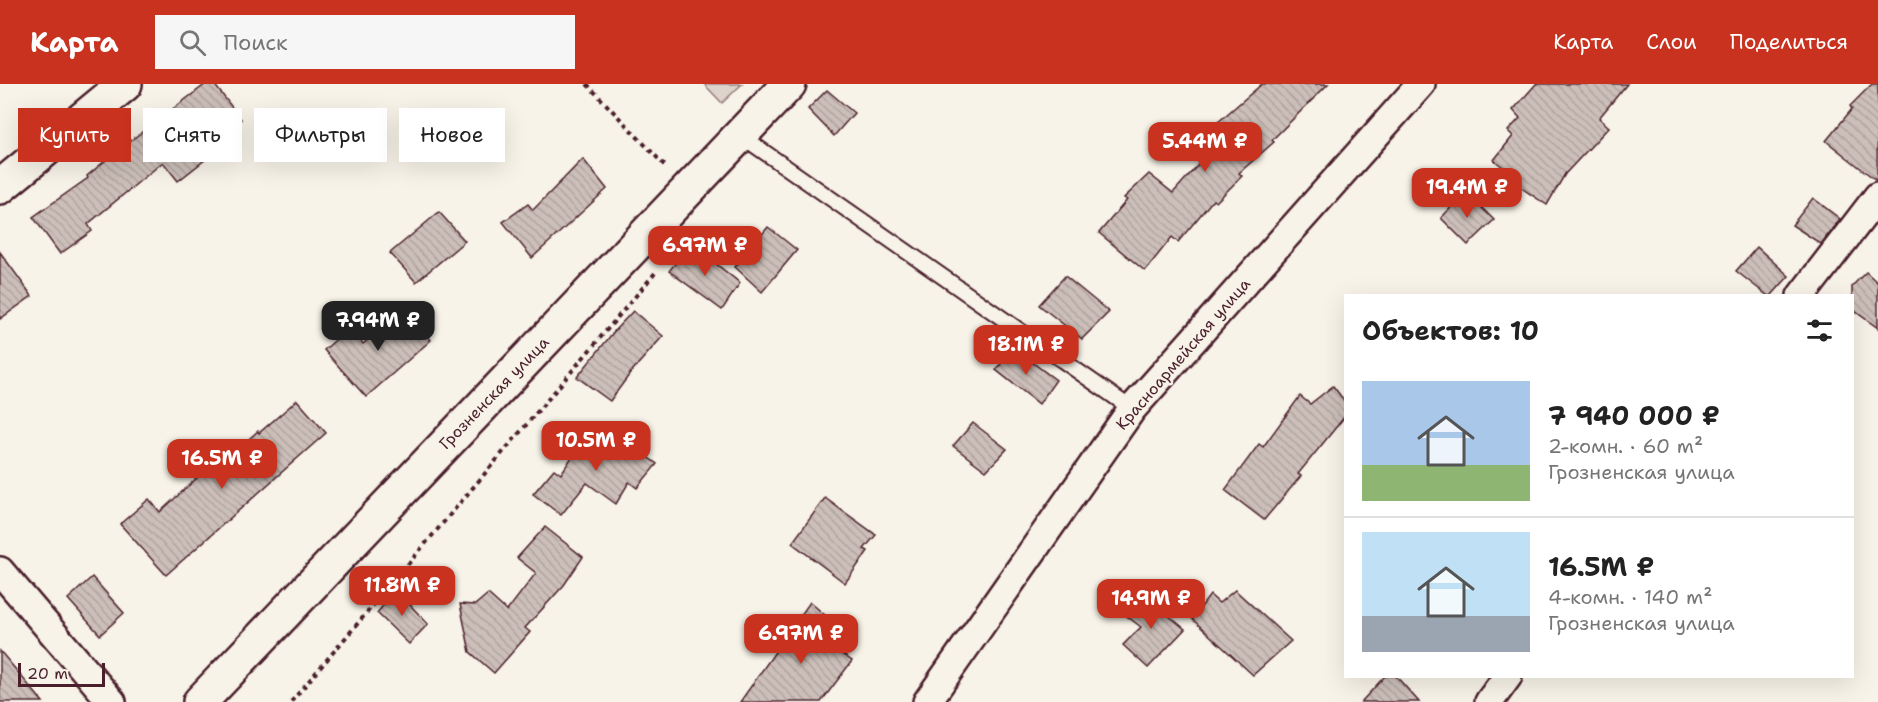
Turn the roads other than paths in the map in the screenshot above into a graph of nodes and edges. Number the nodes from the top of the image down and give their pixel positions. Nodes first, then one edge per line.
1 (125, 84) edge
2 (789, 84) edge
3 (1421, 84) edge
4 (740, 135) junction
5 (0, 187) edge
6 (1878, 196) edge
7 (1803, 294) edge
8 (1132, 409) junction
9 (0, 571) edge
10 (1507, 678) edge
11 (112, 702) edge
12 (200, 702) edge
13 (927, 702) edge
14 (1489, 702) edge

1 - 5 main road
2 - 4 main road, Грозненская улица
3 - 8 street, Красноармейская улица
4 - 8 lane
4 - 12 main road, Грозненская улица
6 - 7 street
8 - 13 street, Красноармейская улица
9 - 11 street
10 - 14 street

